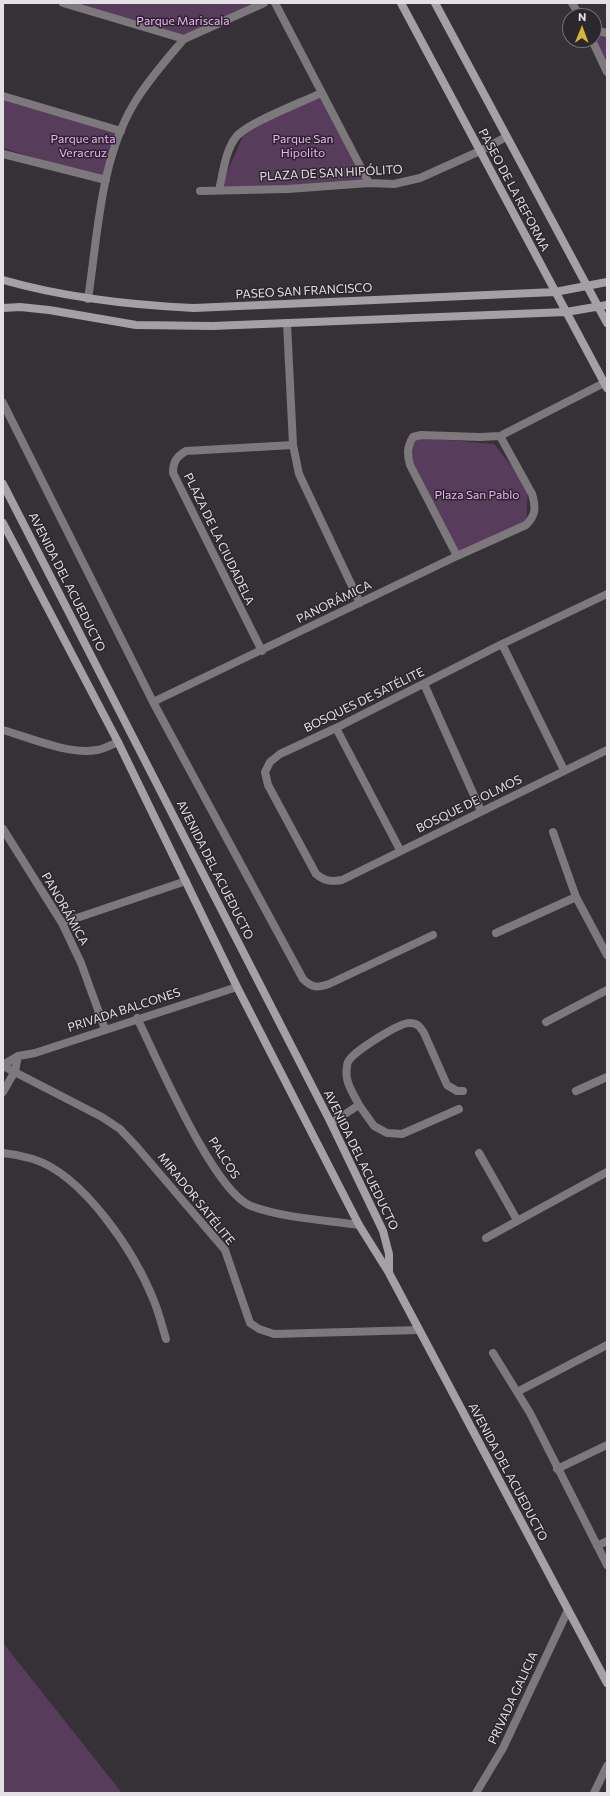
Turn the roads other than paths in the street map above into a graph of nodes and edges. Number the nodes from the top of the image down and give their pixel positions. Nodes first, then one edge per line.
1 (63, 3) edge
2 (264, 3) edge
3 (275, 3) edge
4 (401, 3) edge
5 (435, 3) edge
6 (184, 39) junction
7 (596, 48) edge
8 (607, 72) edge
9 (322, 93) junction
10 (3, 96) edge
11 (121, 131) junction
12 (506, 137) junction
13 (480, 151) junction
14 (3, 154) edge
15 (106, 180) junction
16 (369, 183) junction
17 (219, 190) junction
18 (200, 191) dead end
19 (3, 280) edge
20 (607, 282) edge
21 (587, 287) junction
22 (555, 292) junction
23 (88, 299) junction
24 (607, 305) edge
25 (598, 307) junction
26 (3, 308) edge
27 (566, 312) junction
28 (287, 323) junction
29 (607, 323) edge
30 (605, 385) edge
31 (3, 403) edge
32 (500, 436) junction
33 (293, 445) junction
34 (3, 484) edge
35 (3, 523) edge
36 (457, 556) junction
37 (607, 594) edge
38 (360, 603) junction
39 (502, 644) junction
40 (262, 651) junction
41 (424, 684) junction
42 (153, 702) junction
43 (336, 728) junction
44 (3, 730) edge
45 (118, 742) junction
46 (607, 750) edge
47 (564, 770) junction
48 (481, 811) junction
49 (3, 829) edge
50 (553, 832) dead end
51 (400, 850) junction
52 (186, 880) junction
53 (342, 880) joint
54 (576, 897) junction
55 (62, 923) junction
56 (496, 933) dead end
57 (433, 935) dead end
58 (607, 955) edge
59 (237, 987) junction
60 (607, 990) edge
61 (137, 1018) junction
62 (546, 1022) dead end
63 (105, 1029) junction
64 (18, 1056) junction
65 (3, 1066) edge
66 (15, 1071) junction
67 (607, 1077) edge
68 (576, 1090) dead end
69 (464, 1091) dead end
70 (3, 1092) edge
71 (359, 1105) junction
72 (459, 1109) dead end
73 (331, 1123) junction
74 (3, 1153) edge
75 (478, 1153) dead end
76 (607, 1172) edge
77 (517, 1220) junction
78 (359, 1225) junction
79 (486, 1238) dead end
80 (389, 1273) junction
81 (419, 1330) junction
82 (166, 1339) dead end
83 (607, 1345) edge
84 (493, 1353) dead end
85 (517, 1392) junction
86 (607, 1445) edge
87 (557, 1469) junction
88 (607, 1541) edge
89 (597, 1546) junction
90 (607, 1565) edge
91 (568, 1610) junction
92 (607, 1683) edge
93 (607, 1766) edge
94 (476, 1793) edge
95 (594, 1793) edge

1 - 6 street
2 - 6 street
3 - 9 street
4 - 13 street, PASEO DE LA REFORMA
5 - 12 street, PASEO DE LA REFORMA
6 - 11 street
7 - 8 street
9 - 16 street
9 - 17 street
10 - 11 street
11 - 15 street
12 - 13 street, PLAZA DE SAN HIPÓLITO
12 - 21 street, PASEO DE LA REFORMA
13 - 16 street, PLAZA DE SAN HIPÓLITO
13 - 22 street, PASEO DE LA REFORMA
14 - 15 street
15 - 23 street
16 - 17 street, PLAZA DE SAN HIPÓLITO
17 - 18 street, PLAZA DE SAN HIPÓLITO
19 - 23 street, PASEO SAN FRANCISCO
20 - 21 street, PASEO SAN FRANCISCO
21 - 22 street, PASEO SAN FRANCISCO
21 - 25 street, PASEO DE LA REFORMA
22 - 23 street, PASEO SAN FRANCISCO
22 - 27 street, PASEO DE LA REFORMA
24 - 25 street
25 - 27 street
25 - 29 street, PASEO DE LA REFORMA
26 - 28 street
27 - 28 street
27 - 30 street, PASEO DE LA REFORMA
28 - 33 street
30 - 32 street
31 - 42 street, AVENIDA DEL ACUEDUCTO
32 - 36 street, PANORÁMICA
32 - 36 street
33 - 38 street
33 - 40 street, PLAZA DE LA CIUDADELA
34 - 73 street, AVENIDA DEL ACUEDUCTO
35 - 45 street, AVENIDA DEL ACUEDUCTO
36 - 38 street, PANORÁMICA
37 - 39 street, BOSQUES DE SATÉLITE
38 - 40 street, PANORÁMICA
39 - 41 street, BOSQUES DE SATÉLITE
39 - 47 street
40 - 42 street, PANORÁMICA
41 - 43 street, BOSQUES DE SATÉLITE
41 - 48 street
42 - 57 street, AVENIDA DEL ACUEDUCTO
43 - 51 street
43 - 53 street, BOSQUES DE SATÉLITE
44 - 45 street
45 - 52 street, AVENIDA DEL ACUEDUCTO
46 - 47 street, BOSQUE DE OLMOS
47 - 48 street, BOSQUE DE OLMOS
48 - 51 street, BOSQUE DE OLMOS
49 - 55 street, PANORÁMICA
50 - 54 street
51 - 53 street, BOSQUE DE OLMOS
52 - 55 street
52 - 59 street, AVENIDA DEL ACUEDUCTO
54 - 56 street
54 - 58 street
55 - 63 street, PANORÁMICA
59 - 61 street, PRIVADA BALCONES
59 - 78 street, AVENIDA DEL ACUEDUCTO
60 - 62 street
61 - 63 street, PRIVADA BALCONES
61 - 78 street, PALCOS
63 - 64 street, PRIVADA BALCONES
64 - 65 street, PRIVADA BALCONES
64 - 66 street
65 - 66 street, MIRADOR SATÉLITE
66 - 70 street
66 - 81 street, MIRADOR SATÉLITE
67 - 68 street
69 - 71 street
71 - 72 street
71 - 73 street
73 - 80 street, AVENIDA DEL ACUEDUCTO
74 - 82 street
75 - 77 street
76 - 77 street
77 - 79 street
78 - 80 street, AVENIDA DEL ACUEDUCTO
80 - 81 street, AVENIDA DEL ACUEDUCTO
81 - 91 street, AVENIDA DEL ACUEDUCTO
83 - 85 street
84 - 85 street
85 - 87 street
86 - 87 street
87 - 89 street
88 - 89 street
89 - 90 street
91 - 92 street, AVENIDA DEL ACUEDUCTO
91 - 94 street, PRIVADA GALICIA
93 - 95 street

